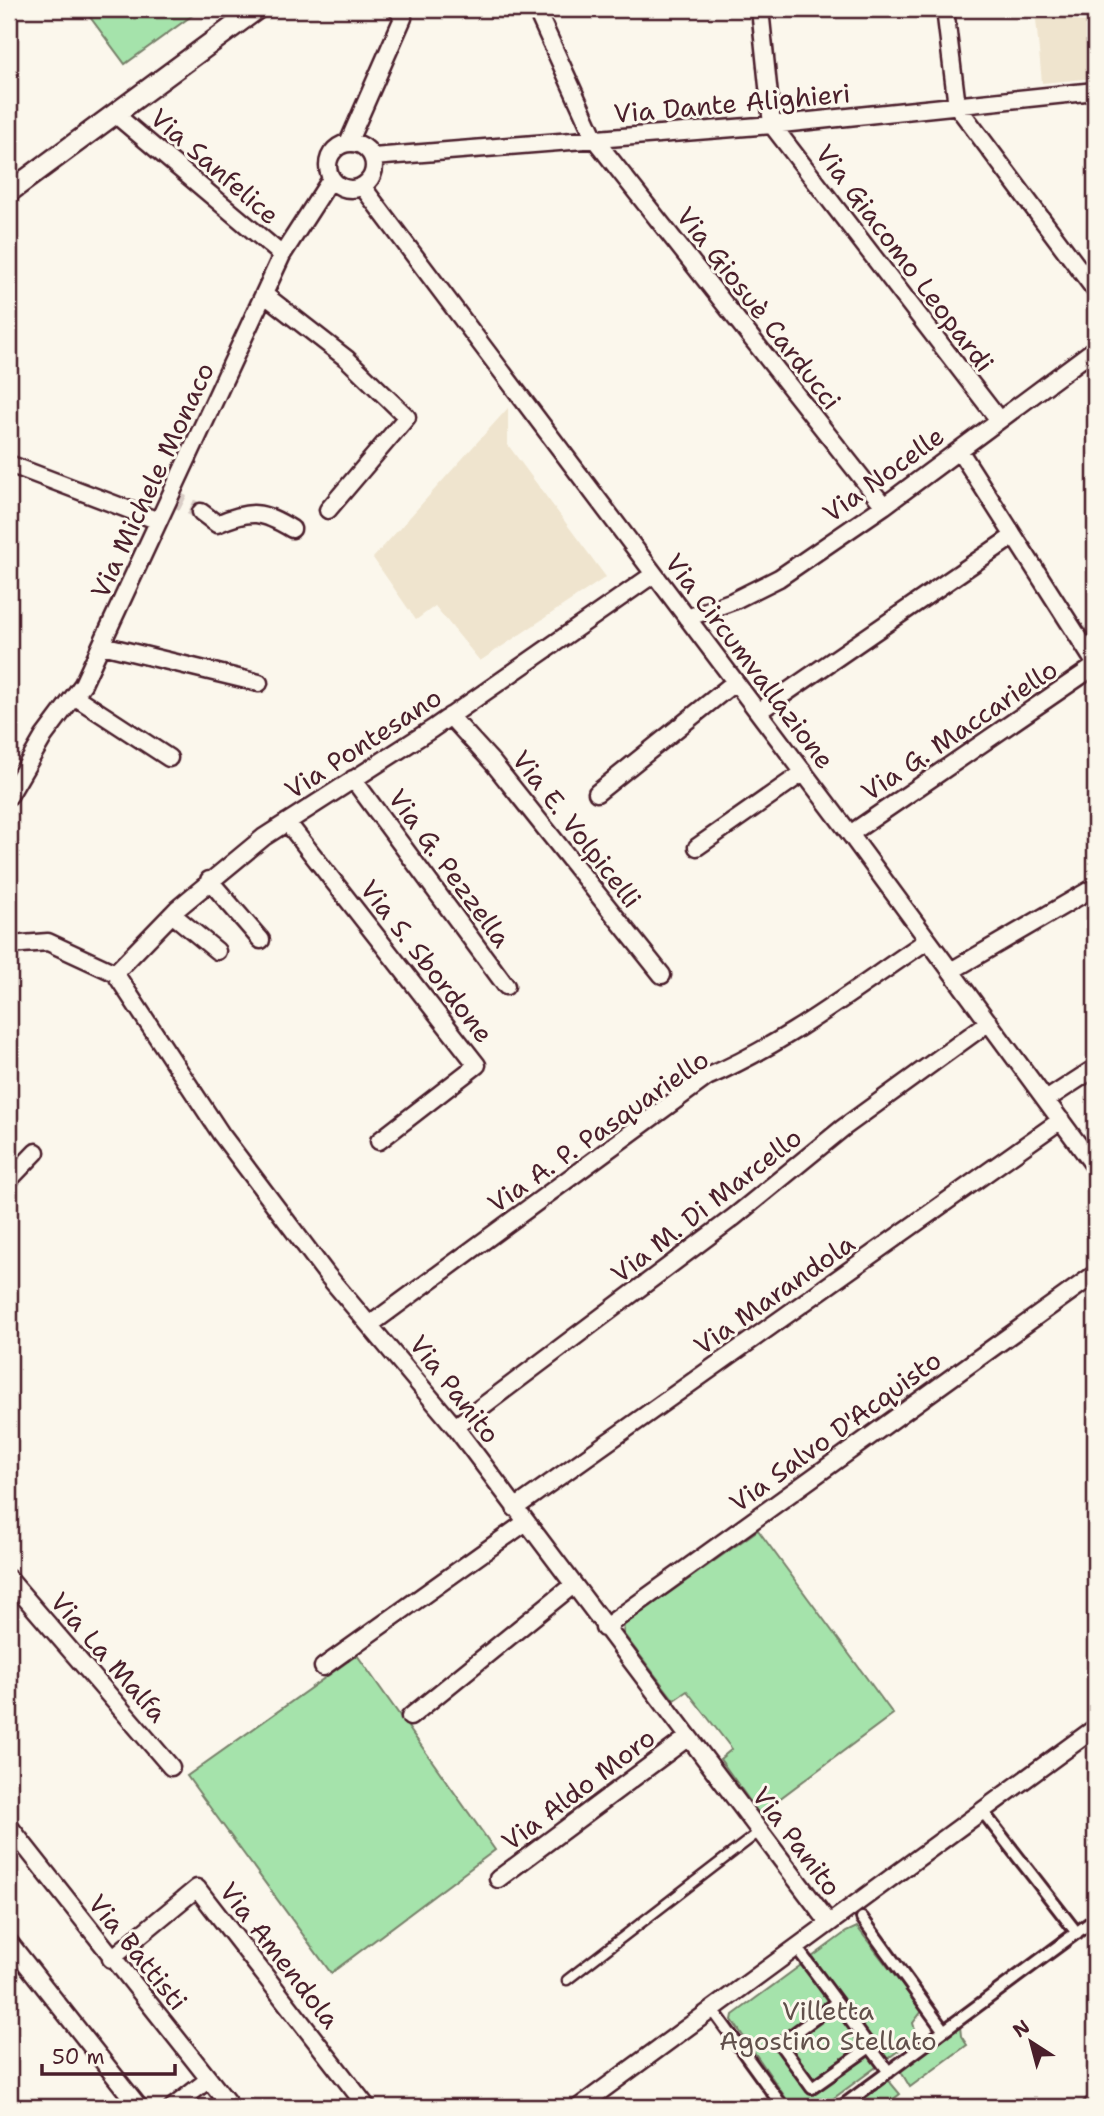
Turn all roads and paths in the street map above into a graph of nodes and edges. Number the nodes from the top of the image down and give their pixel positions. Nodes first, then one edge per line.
1 (257, 9) edge
2 (397, 9) edge
3 (536, 9) edge
4 (760, 9) edge
5 (945, 9) edge
6 (1095, 91) edge
7 (957, 106) junction
8 (116, 115) junction
9 (772, 125) junction
10 (596, 141) junction
11 (348, 143) junction
12 (373, 157) junction
13 (331, 178) junction
14 (362, 186) junction
15 (9, 192) edge
16 (282, 256) junction
17 (1095, 290) edge
18 (265, 295) junction
19 (1095, 349) edge
20 (999, 420) junction
21 (959, 450) junction
22 (9, 464) edge
23 (884, 506) junction
24 (328, 510) dead end
25 (201, 512) tunnel mouth
26 (156, 520) junction
27 (292, 529) dead end
28 (1012, 537) junction
29 (654, 574) junction
30 (687, 618) junction
31 (102, 645) junction
32 (1095, 665) edge
33 (735, 682) junction
34 (259, 683) dead end
35 (74, 696) junction
36 (758, 712) junction
37 (450, 716) junction
38 (169, 758) dead end
39 (804, 772) junction
40 (353, 779) junction
41 (597, 793) dead end
42 (9, 796) edge
43 (286, 822) junction
44 (850, 834) junction
45 (697, 847) dead end
46 (209, 880) junction
47 (1095, 887) edge
48 (172, 914) junction
49 (261, 940) dead end
50 (928, 940) junction
51 (9, 945) edge
52 (217, 951) dead end
53 (951, 971) junction
54 (115, 973) junction
55 (662, 975) dead end
56 (506, 986) dead end
57 (989, 1022) junction
58 (1095, 1068) edge
59 (1046, 1100) junction
60 (1060, 1120) junction
61 (379, 1141) dead end
62 (36, 1152) dead end
63 (1095, 1167) edge
64 (9, 1180) edge
65 (1095, 1274) edge
66 (371, 1324) junction
67 (455, 1427) junction
68 (516, 1508) junction
69 (526, 1522) junction
70 (9, 1579) edge
71 (573, 1585) junction
72 (604, 1628) junction
73 (323, 1667) dead end
74 (410, 1717) dead end
75 (1095, 1728) edge
76 (687, 1738) junction
77 (171, 1767) dead end
78 (983, 1812) junction
79 (9, 1826) edge
80 (759, 1832) junction
81 (498, 1879) dead end
82 (862, 1918) dead end
83 (1094, 1922) edge
84 (829, 1923) junction
85 (1077, 1933) junction
86 (9, 1942) edge
87 (796, 1947) junction
88 (111, 1959) junction
89 (567, 1980) dead end
90 (837, 2002) junction
91 (712, 2009) junction
92 (944, 2031) junction
93 (870, 2047) junction
94 (889, 2072) junction
95 (209, 2079) junction
96 (1095, 2104) edge
97 (139, 2107) edge
98 (173, 2107) edge
99 (231, 2107) edge
100 (367, 2107) edge
101 (579, 2107) edge
102 (783, 2107) edge
103 (841, 2107) edge
104 (1091, 2107) edge

1 - 8 street
2 - 11 street
3 - 10 street, Via Giosuè Carducci
4 - 9 street
5 - 7 street
6 - 7 street, Via Dante Alighieri
7 - 9 street, Via Dante Alighieri
7 - 17 street
8 - 15 street
8 - 16 street, Via Sanfelice
9 - 10 street, Via Dante Alighieri
9 - 20 street, Via Giacomo Leopardi
10 - 12 street, Via Dante Alighieri
10 - 23 street, Via Giosuè Carducci
11 - 12 street
11 - 13 street
12 - 14 street
13 - 14 street
13 - 16 street, Via Michele Monaco
14 - 29 street, Via Circumvallazione
16 - 18 street, Via Michele Monaco
18 - 24 street
18 - 26 street, Via Michele Monaco
19 - 20 street, Via Nocelle
20 - 21 street, Via Nocelle
21 - 23 street, Via Nocelle
21 - 28 street
22 - 26 street
23 - 30 street, Via Nocelle
25 - 27 street
26 - 31 street, Via Michele Monaco
28 - 32 street
28 - 36 street
29 - 30 street, Via Circumvallazione
29 - 37 street, Via Pontesano
30 - 33 street, Via Circumvallazione
31 - 34 street
31 - 35 street, Via Michele Monaco
32 - 44 street, Via G. Maccariello
33 - 36 street, Via Circumvallazione
33 - 41 street
35 - 38 street
35 - 42 street, Via Michele Monaco
36 - 39 street, Via Circumvallazione
37 - 40 street, Via Pontesano
37 - 55 street, Via E. Volpicelli
39 - 44 street, Via Circumvallazione
39 - 45 street
40 - 43 street, Via Pontesano
40 - 56 street, Via G. Pezzella
43 - 46 street, Via Pontesano
43 - 61 street, Via S. Sbordone
44 - 50 street, Via Circumvallazione
46 - 48 street, Via Pontesano
46 - 49 street
47 - 53 street
48 - 52 street
48 - 54 street, Via Pontesano
50 - 53 street, Via Circumvallazione
50 - 66 street, Via A. P. Pasquariello
51 - 54 street
53 - 57 street, Via Circumvallazione
54 - 66 street, Via Panito
57 - 59 street, Via Circumvallazione
57 - 67 street, Via M. Di Marcello
58 - 59 street
59 - 60 street, Via Circumvallazione
60 - 63 street, Via Circumvallazione
60 - 68 street, Via Marandola
62 - 64 street
65 - 72 street, Via Salvo D'Acquisto
66 - 67 street, Via Panito
67 - 68 street, Via Panito
68 - 69 street, Via Panito
69 - 71 street, Via Panito
69 - 73 street
70 - 77 street, Via La Malfa
71 - 72 street, Via Panito
71 - 74 street
72 - 76 street, Via Panito
75 - 78 street
76 - 80 street, Via Panito
76 - 81 street, Via Aldo Moro
78 - 84 street
78 - 85 street
79 - 88 street, Via Battisti
80 - 84 street, Via Panito
80 - 89 lane
82 - 92 street
83 - 85 street
84 - 87 street
85 - 92 street
86 - 97 street
87 - 90 street
87 - 91 street
88 - 95 street, Via Battisti
88 - 100 street, Via Amendola
90 - 93 street
90 - 93 street
91 - 101 street
91 - 102 street
92 - 94 street
93 - 94 street
94 - 103 street
95 - 98 street
95 - 99 street, Via Battisti
96 - 104 street

